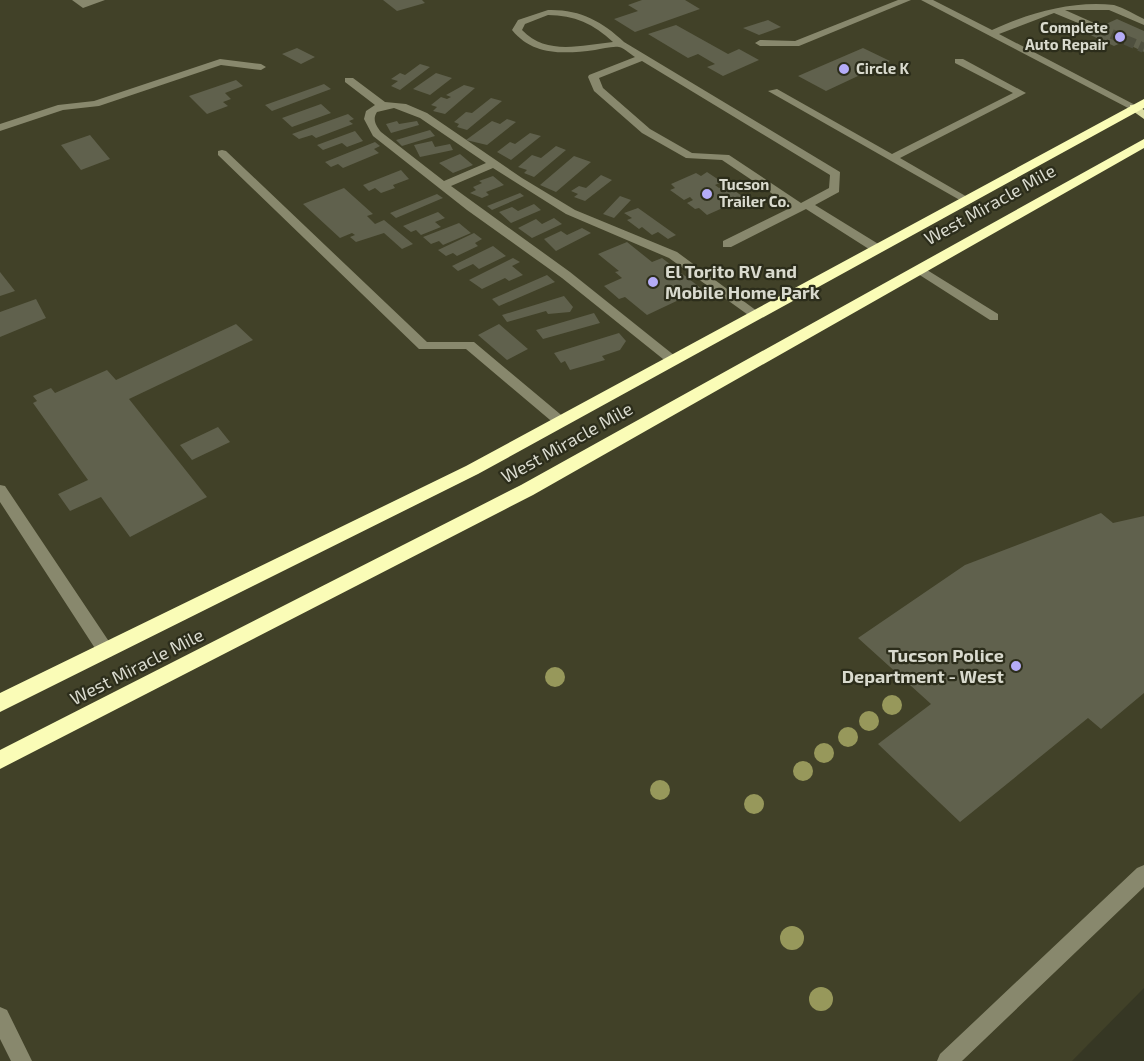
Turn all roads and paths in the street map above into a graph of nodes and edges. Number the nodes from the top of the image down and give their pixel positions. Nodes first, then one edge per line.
1 (77, 0) edge
2 (100, 0) edge
3 (906, 0) edge
4 (926, 0) edge
5 (1055, 9) junction
6 (1144, 22) edge
7 (1098, 28) tunnel mouth
8 (993, 33) junction
9 (760, 43) dead end
10 (621, 44) junction
11 (643, 57) junction
12 (959, 62) dead end
13 (261, 67) dead end
14 (349, 80) dead end
15 (773, 91) dead end
16 (382, 105) junction
17 (1141, 109) edge
18 (0, 128) edge
19 (1144, 143) edge
20 (222, 153) dead end
21 (892, 158) junction
22 (494, 164) junction
23 (442, 186) junction
24 (965, 200) junction
25 (803, 206) junction
26 (727, 244) dead end
27 (876, 248) junction
28 (920, 269) junction
29 (755, 314) junction
30 (994, 317) dead end
31 (673, 360) junction
32 (561, 422) junction
33 (0, 490) edge
34 (106, 651) junction
35 (0, 703) edge
36 (0, 760) edge
37 (1144, 874) edge
38 (0, 1017) edge
39 (22, 1061) edge
40 (947, 1061) edge

1 - 2 street
3 - 9 street
4 - 8 street
5 - 6 street
5 - 7 street
5 - 8 street
8 - 17 street
10 - 10 street
10 - 11 street
11 - 25 street
11 - 25 street
12 - 21 street
13 - 18 street
14 - 16 street
15 - 21 street
16 - 22 street
16 - 23 street
17 - 24 highway, West Miracle Mile
19 - 28 highway, West Miracle Mile
20 - 32 street
21 - 24 street
22 - 23 street
22 - 29 street
23 - 31 street
24 - 27 highway, West Miracle Mile
25 - 26 street
25 - 27 street
27 - 29 highway, West Miracle Mile
28 - 30 street
28 - 36 highway, West Miracle Mile
29 - 31 highway, West Miracle Mile
31 - 32 highway, West Miracle Mile
32 - 34 highway, West Miracle Mile
33 - 34 street
34 - 35 highway, West Miracle Mile
37 - 40 street
38 - 39 street

